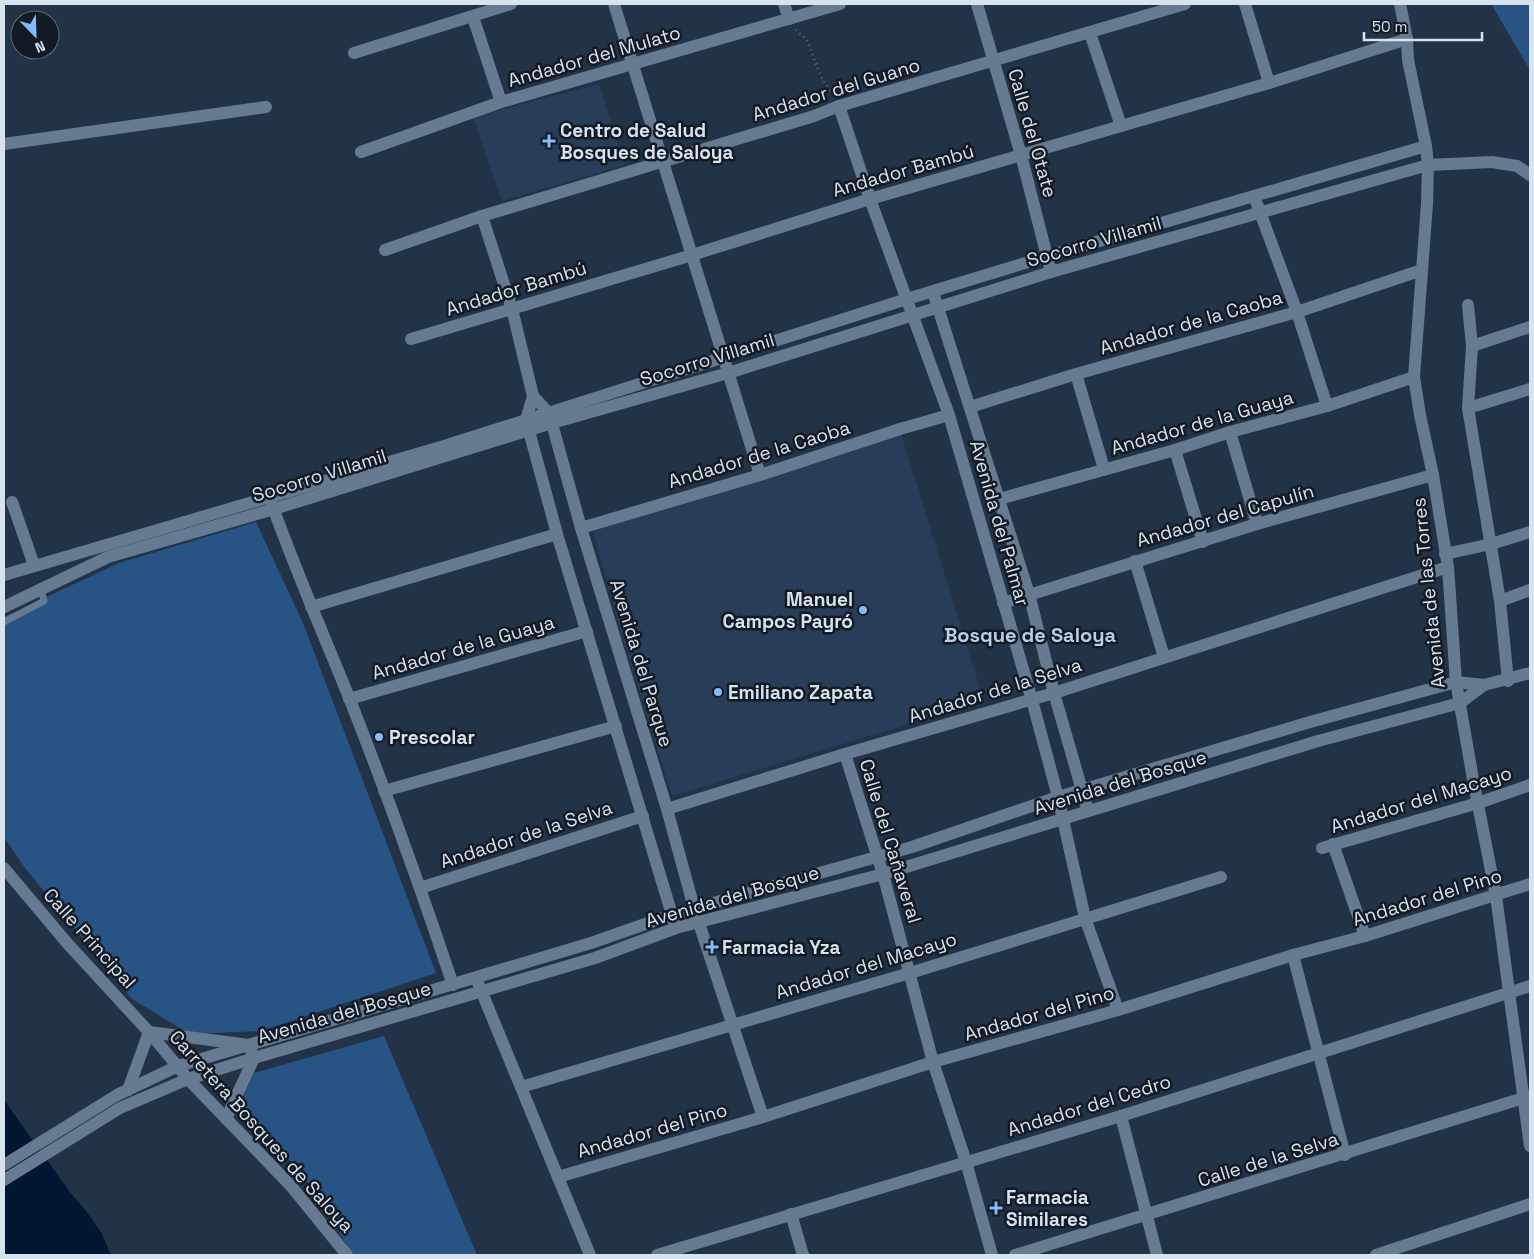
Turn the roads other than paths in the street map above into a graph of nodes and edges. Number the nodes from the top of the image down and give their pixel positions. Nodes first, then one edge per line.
1 (511, 4) edge
2 (614, 4) edge
3 (784, 4) edge
4 (840, 4) edge
5 (977, 4) edge
6 (1185, 4) edge
7 (1245, 4) edge
8 (1400, 4) edge
9 (473, 17) junction
10 (789, 19) junction
11 (1090, 33) junction
12 (1407, 39) junction
13 (354, 53) dead end
14 (994, 62) junction
15 (632, 63) junction
16 (1269, 83) junction
17 (501, 102) junction
18 (839, 106) junction
19 (266, 108) dead end
20 (1121, 126) junction
21 (4, 144) edge
22 (1426, 146) junction
23 (361, 152) dead end
24 (1021, 155) junction
25 (662, 160) junction
26 (1428, 166) junction
27 (1530, 175) edge
28 (1254, 196) junction
29 (870, 199) junction
30 (1260, 213) junction
31 (482, 216) junction
32 (385, 250) dead end
33 (692, 255) junction
34 (1048, 256) junction
35 (1422, 270) junction
36 (1051, 272) junction
37 (933, 292) junction
38 (907, 299) junction
39 (938, 306) junction
40 (1468, 306) dead end
41 (512, 309) junction
42 (1297, 312) junction
43 (912, 314) junction
44 (1530, 327) edge
45 (411, 339) dead end
46 (1472, 346) junction
47 (723, 358) junction
48 (728, 373) junction
49 (1076, 374) junction
50 (1414, 377) junction
51 (1530, 389) edge
52 (533, 396) junction
53 (1328, 406) junction
54 (970, 407) junction
55 (1468, 408) junction
56 (949, 415) junction
57 (551, 418) junction
58 (528, 425) junction
59 (1230, 432) junction
60 (1175, 450) junction
61 (1104, 470) junction
62 (1433, 475) junction
63 (760, 476) junction
64 (269, 496) junction
65 (999, 499) junction
66 (12, 502) dead end
67 (274, 509) junction
68 (1257, 524) junction
69 (581, 528) junction
70 (1530, 532) edge
71 (557, 534) junction
72 (1203, 542) junction
73 (1491, 544) junction
74 (1447, 560) junction
75 (1135, 561) junction
76 (34, 565) junction
77 (4, 574) edge
78 (41, 589) junction
79 (1530, 590) edge
80 (1029, 594) junction
81 (1500, 601) junction
82 (1003, 603) junction
83 (4, 607) edge
84 (311, 607) junction
85 (4, 622) edge
86 (587, 631) junction
87 (1164, 657) junction
88 (1530, 674) edge
89 (1508, 681) junction
90 (1456, 682) junction
91 (1484, 685) junction
92 (1054, 693) junction
93 (349, 699) junction
94 (1032, 700) junction
95 (1460, 703) junction
96 (616, 726) junction
97 (1236, 744) junction
98 (845, 754) junction
99 (1241, 764) junction
100 (1530, 785) edge
101 (1082, 790) junction
102 (384, 791) junction
103 (1058, 797) junction
104 (1478, 803) junction
105 (667, 809) junction
106 (1088, 812) junction
107 (643, 816) junction
108 (1063, 818) junction
109 (877, 856) junction
110 (4, 868) edge
111 (882, 874) junction
112 (1221, 876) dead end
113 (1530, 884) edge
114 (420, 888) junction
115 (1496, 896) junction
116 (694, 908) junction
117 (671, 915) junction
118 (1085, 918) junction
119 (699, 923) junction
120 (676, 928) junction
121 (1365, 936) junction
122 (1293, 954) junction
123 (910, 973) junction
124 (476, 978) junction
125 (453, 985) junction
126 (1530, 986) edge
127 (481, 992) junction
128 (1509, 994) junction
129 (1118, 1010) junction
130 (733, 1024) junction
131 (149, 1032) junction
132 (249, 1045) junction
133 (1318, 1054) junction
134 (254, 1058) junction
135 (933, 1062) junction
136 (178, 1066) junction
137 (188, 1079) junction
138 (521, 1087) junction
139 (1527, 1097) edge
140 (122, 1098) junction
141 (1121, 1116) junction
142 (763, 1117) junction
143 (226, 1119) junction
144 (1530, 1146) edge
145 (1345, 1155) junction
146 (966, 1162) junction
147 (4, 1165) edge
148 (558, 1177) junction
149 (4, 1180) edge
150 (1530, 1204) edge
151 (791, 1214) junction
152 (1146, 1215) junction
153 (347, 1255) edge
154 (590, 1255) edge
155 (657, 1255) edge
156 (803, 1255) edge
157 (992, 1255) edge
158 (1015, 1255) edge
159 (1157, 1255) edge
160 (1376, 1255) edge

1 - 9 street
2 - 15 street
3 - 10 street
4 - 10 street, Andador del Mulato
5 - 14 street, Calle del Otate
6 - 11 street, Andador del Guano
7 - 16 street
8 - 12 street, Avenida de las Torres
9 - 13 street
9 - 17 street
10 - 15 street, Andador del Mulato
11 - 14 street, Andador del Guano
11 - 20 street
12 - 16 street, Andador Bambú
12 - 22 street, Avenida de las Torres
14 - 18 street, Andador del Guano
14 - 24 street, Calle del Otate
15 - 17 street, Andador del Mulato
15 - 25 street
16 - 20 street, Andador Bambú
17 - 23 street, Andador del Mulato
18 - 25 street, Andador del Guano
18 - 29 street, Avenida del Palmar
19 - 21 street
20 - 24 street, Andador Bambú
22 - 26 street, Avenida de las Torres
22 - 28 street, Socorro Villamil
24 - 29 street, Andador Bambú
24 - 34 street, Calle del Otate
25 - 31 street, Andador del Guano
25 - 33 street
26 - 27 street, Socorro Villamil
26 - 30 street, Socorro Villamil
26 - 35 street, Avenida de las Torres
28 - 30 street
28 - 34 street, Socorro Villamil
29 - 33 street, Andador Bambú
29 - 38 street, Avenida del Palmar
30 - 36 street, Socorro Villamil
30 - 42 street
31 - 32 street, Andador del Guano
31 - 41 street
33 - 41 street, Andador Bambú
33 - 47 street
34 - 36 street, Calle del Otate
34 - 37 street, Socorro Villamil
35 - 42 street, Andador de la Caoba
35 - 50 street, Avenida de las Torres
36 - 39 street, Socorro Villamil
37 - 38 street, Socorro Villamil
37 - 39 street, Avenida del Palmar
38 - 43 street, Avenida del Palmar
38 - 47 street, Socorro Villamil
39 - 43 street, Socorro Villamil
39 - 54 street, Avenida del Palmar
40 - 46 street
41 - 45 street, Andador Bambú
41 - 52 street
42 - 49 street, Andador de la Caoba
42 - 53 street
43 - 48 street, Socorro Villamil
43 - 56 street, Avenida del Palmar
44 - 46 street
46 - 55 street
47 - 48 street
47 - 57 street, Socorro Villamil
48 - 57 street, Socorro Villamil
48 - 63 street
49 - 54 street, Andador de la Caoba
49 - 61 street
50 - 53 street, Andador de la Guaya
50 - 62 street, Avenida de las Torres
51 - 55 street
52 - 57 street
52 - 58 street
53 - 59 street, Andador de la Guaya
54 - 65 street, Avenida del Palmar
55 - 73 street
56 - 63 street, Andador de la Caoba
56 - 82 street, Avenida del Palmar
57 - 58 street, Socorro Villamil
57 - 69 street, Avenida del Parque
58 - 64 street, Socorro Villamil
58 - 67 street, Socorro Villamil
58 - 71 street
59 - 60 street, Andador de la Guaya
59 - 68 street
60 - 61 street, Andador de la Guaya
60 - 72 street
61 - 65 street, Andador de la Guaya
62 - 68 street, Andador del Capulín
62 - 74 street, Avenida de las Torres
63 - 69 street, Andador de la Caoba
64 - 67 street
64 - 76 street, Socorro Villamil
65 - 80 street, Avenida del Palmar
66 - 76 street
67 - 78 street, Socorro Villamil
67 - 84 street
68 - 72 street, Andador del Capulín
69 - 105 street, Avenida del Parque
70 - 73 street
71 - 84 street
71 - 86 street
72 - 75 street, Andador del Capulín
73 - 74 street, Andador de la Selva
73 - 81 street
74 - 87 street, Andador de la Selva
74 - 90 street, Avenida de las Torres
75 - 80 street, Andador del Capulín
75 - 87 street
76 - 77 street, Socorro Villamil
78 - 83 street, Socorro Villamil
78 - 85 lane
79 - 81 street
80 - 82 street, Andador del Capulín
80 - 92 street, Avenida del Palmar
81 - 89 street
82 - 94 street, Avenida del Palmar
84 - 93 street
86 - 93 street, Andador de la Guaya
86 - 96 street
87 - 92 street, Andador de la Selva
88 - 89 street, Avenida del Bosque
89 - 91 street, Avenida del Bosque
90 - 91 street, Avenida del Bosque
90 - 95 street, Avenida de las Torres
90 - 97 street, Avenida del Bosque
91 - 95 street, Avenida del Bosque
92 - 94 street, Andador de la Selva
92 - 101 street, Avenida del Palmar
93 - 102 street
94 - 98 street, Andador de la Selva
94 - 103 street, Avenida del Palmar
95 - 99 street, Avenida del Bosque
95 - 104 street, Avenida de las Torres
96 - 102 street
96 - 107 street
97 - 99 street
97 - 101 street, Avenida del Bosque
98 - 105 street, Andador de la Selva
98 - 109 street, Calle del Cañaveral
99 - 106 street, Avenida del Bosque
100 - 104 street, Andador del Macayo
101 - 103 street, Avenida del Bosque
101 - 106 street, Avenida del Palmar
102 - 114 street
103 - 108 street, Avenida del Palmar
103 - 109 street, Avenida del Bosque
104 - 115 street, Avenida de las Torres
104 - 121 street, Andador del Macayo
105 - 116 street, Avenida del Parque
106 - 108 street, Avenida del Bosque
107 - 114 street, Andador de la Selva
107 - 117 street
108 - 111 street, Avenida del Bosque
108 - 118 street, Avenida del Palmar
109 - 111 street, Calle del Cañaveral
109 - 116 street, Avenida del Bosque
110 - 131 street, Calle Principal
111 - 119 street, Avenida del Bosque
111 - 123 street, Calle del Cañaveral
112 - 118 street, Andador del Macayo
113 - 115 street, Andador del Pino
114 - 125 street
115 - 121 street, Andador del Pino
115 - 128 street, Avenida de las Torres
116 - 117 street, Avenida del Bosque
116 - 119 street, Avenida del Parque
117 - 120 street
117 - 124 street, Avenida del Bosque
118 - 123 street, Andador del Macayo
118 - 129 street, Avenida del Palmar
119 - 120 street, Avenida del Bosque
119 - 130 street, Avenida del Parque
120 - 127 street, Avenida del Bosque
121 - 122 street, Andador del Pino
122 - 129 street, Andador del Pino
122 - 133 street
123 - 130 street, Andador del Macayo
123 - 135 street, Calle del Cañaveral
124 - 125 street, Avenida del Bosque
124 - 127 street
125 - 132 street, Avenida del Bosque
126 - 128 street, Andador del Cedro
127 - 134 street, Avenida del Bosque
127 - 138 street
128 - 133 street, Andador del Cedro
128 - 139 street, Avenida de las Torres
129 - 135 street, Andador del Pino
130 - 138 street, Andador del Macayo
130 - 142 street, Avenida del Parque
131 - 132 street
131 - 136 street, Carretera Bosques de Saloya
131 - 140 street
132 - 134 street
132 - 136 street, Avenida del Bosque
133 - 141 street, Andador del Cedro
133 - 145 street
134 - 137 street, Avenida del Bosque
134 - 143 street
135 - 142 street, Andador del Pino
135 - 146 street, Calle del Cañaveral
136 - 137 street, Carretera Bosques de Saloya
136 - 140 street, Avenida del Bosque
137 - 140 street, Avenida del Bosque
137 - 143 street, Carretera Bosques de Saloya
138 - 148 street
139 - 144 street, Avenida de las Torres
139 - 145 street, Calle de la Selva
140 - 147 street, Avenida del Bosque
140 - 149 street, Avenida del Bosque
141 - 146 street, Andador del Cedro
141 - 152 street
142 - 148 street, Andador del Pino
143 - 153 street, Carretera Bosques de Saloya
145 - 152 street, Calle de la Selva
146 - 151 street, Andador del Cedro
146 - 157 street, Calle del Cañaveral
148 - 154 street
150 - 160 street
151 - 155 street, Andador del Cedro
151 - 156 street
152 - 158 street, Calle de la Selva
152 - 159 street

